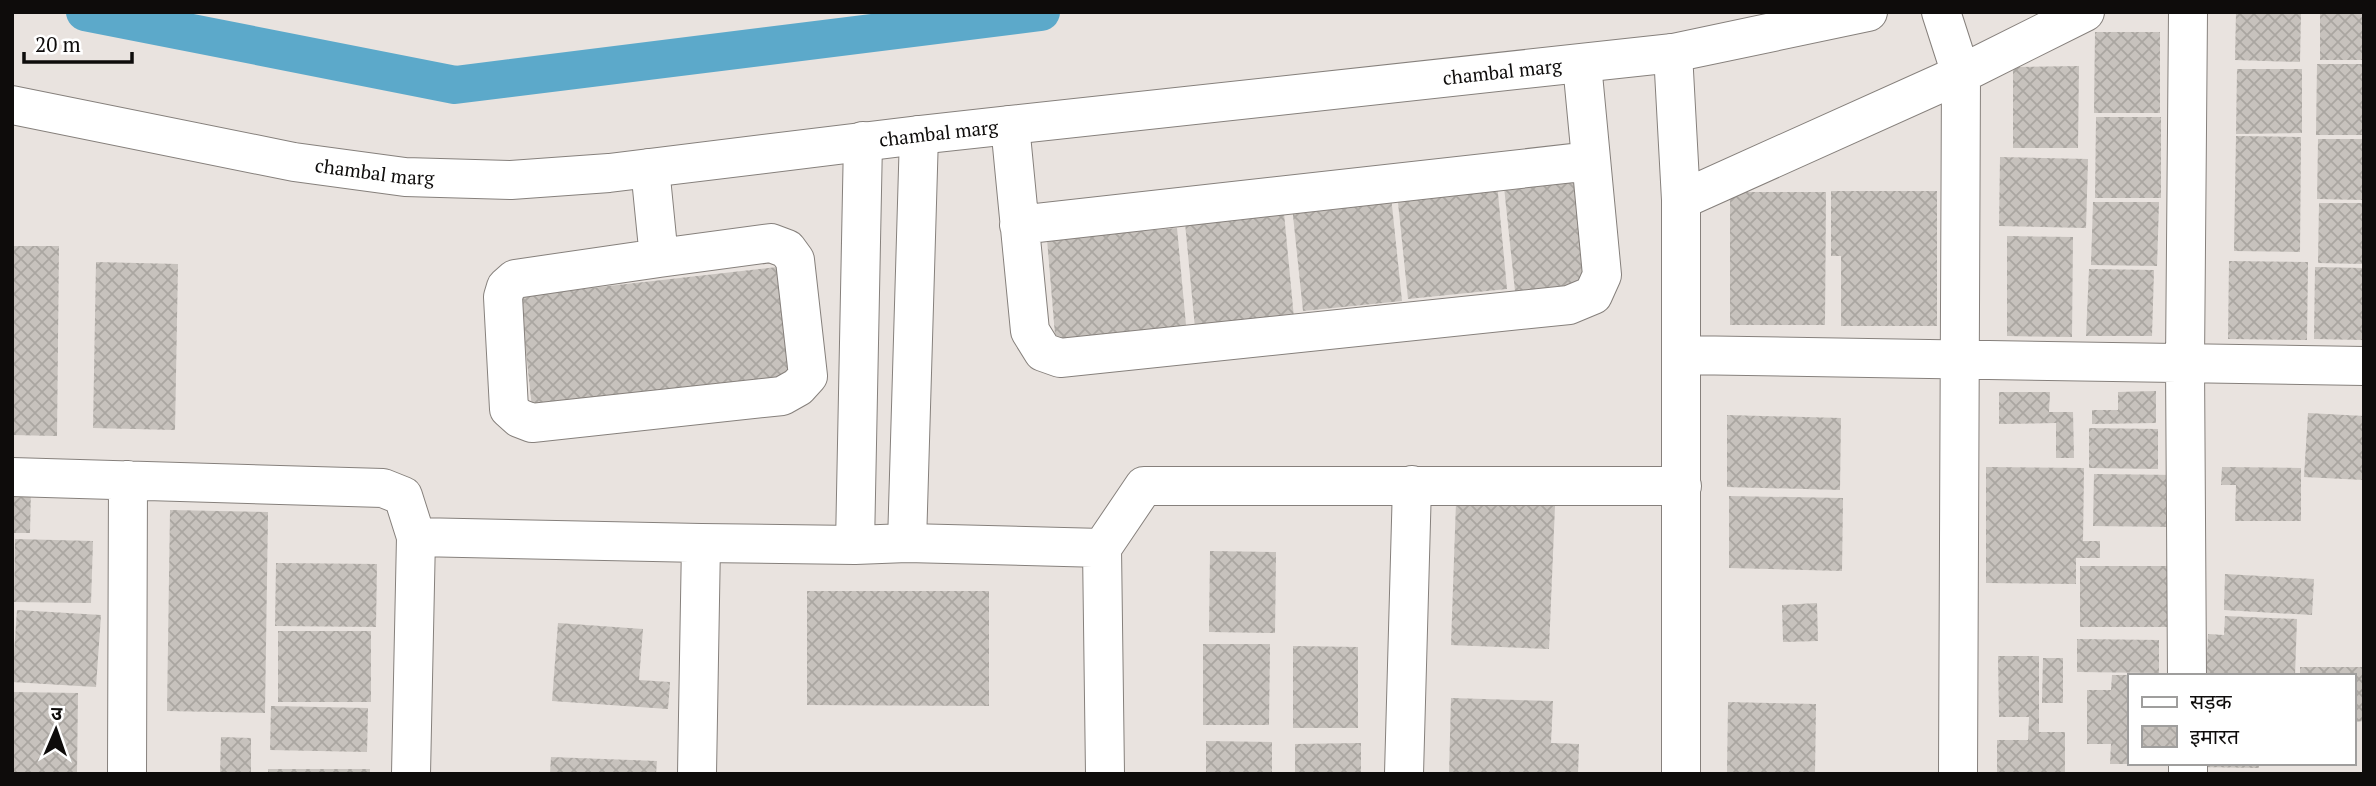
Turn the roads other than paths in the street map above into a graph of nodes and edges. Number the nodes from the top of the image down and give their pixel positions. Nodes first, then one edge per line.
1 (1868, 12) edge
2 (1941, 12) edge
3 (2085, 12) edge
4 (2188, 12) edge
5 (1673, 54) junction
6 (1582, 64) junction
7 (1961, 74) junction
8 (12, 105) edge
9 (1010, 125) junction
10 (919, 135) junction
11 (863, 141) junction
12 (1591, 161) junction
13 (650, 168) junction
14 (1681, 200) junction
15 (1019, 225) junction
16 (659, 258) junction
17 (1682, 355) junction
18 (1960, 359) junction
19 (2185, 363) junction
20 (2364, 366) edge
21 (12, 477) edge
22 (128, 481) junction
23 (1412, 485) junction
24 (1682, 486) junction
25 (416, 537) junction
26 (701, 543) junction
27 (907, 543) junction
28 (855, 545) junction
29 (1102, 548) junction
30 (2188, 674) edge
31 (127, 774) edge
32 (411, 774) edge
33 (697, 774) edge
34 (1105, 774) edge
35 (1404, 774) edge
36 (1681, 774) edge
37 (1958, 774) edge

1 - 5 street, chambal marg
2 - 7 street
3 - 7 street
4 - 19 street
5 - 6 street, chambal marg
5 - 14 street
6 - 9 street, chambal marg
6 - 12 street
7 - 14 street
7 - 18 street
8 - 13 street, chambal marg
9 - 10 street, chambal marg
9 - 15 street
10 - 11 street, chambal marg
10 - 27 street
11 - 13 street, chambal marg
11 - 28 street
12 - 15 street
12 - 15 street
13 - 16 street
14 - 17 street
16 - 16 street
17 - 18 street
17 - 24 street
18 - 19 street
18 - 37 street
19 - 20 street
19 - 30 street
21 - 22 street
22 - 25 street
22 - 31 street
23 - 24 street
23 - 29 street
23 - 35 street
24 - 36 street
25 - 26 street
25 - 32 street
26 - 28 street
26 - 33 street
27 - 28 street
27 - 29 street
29 - 34 street

